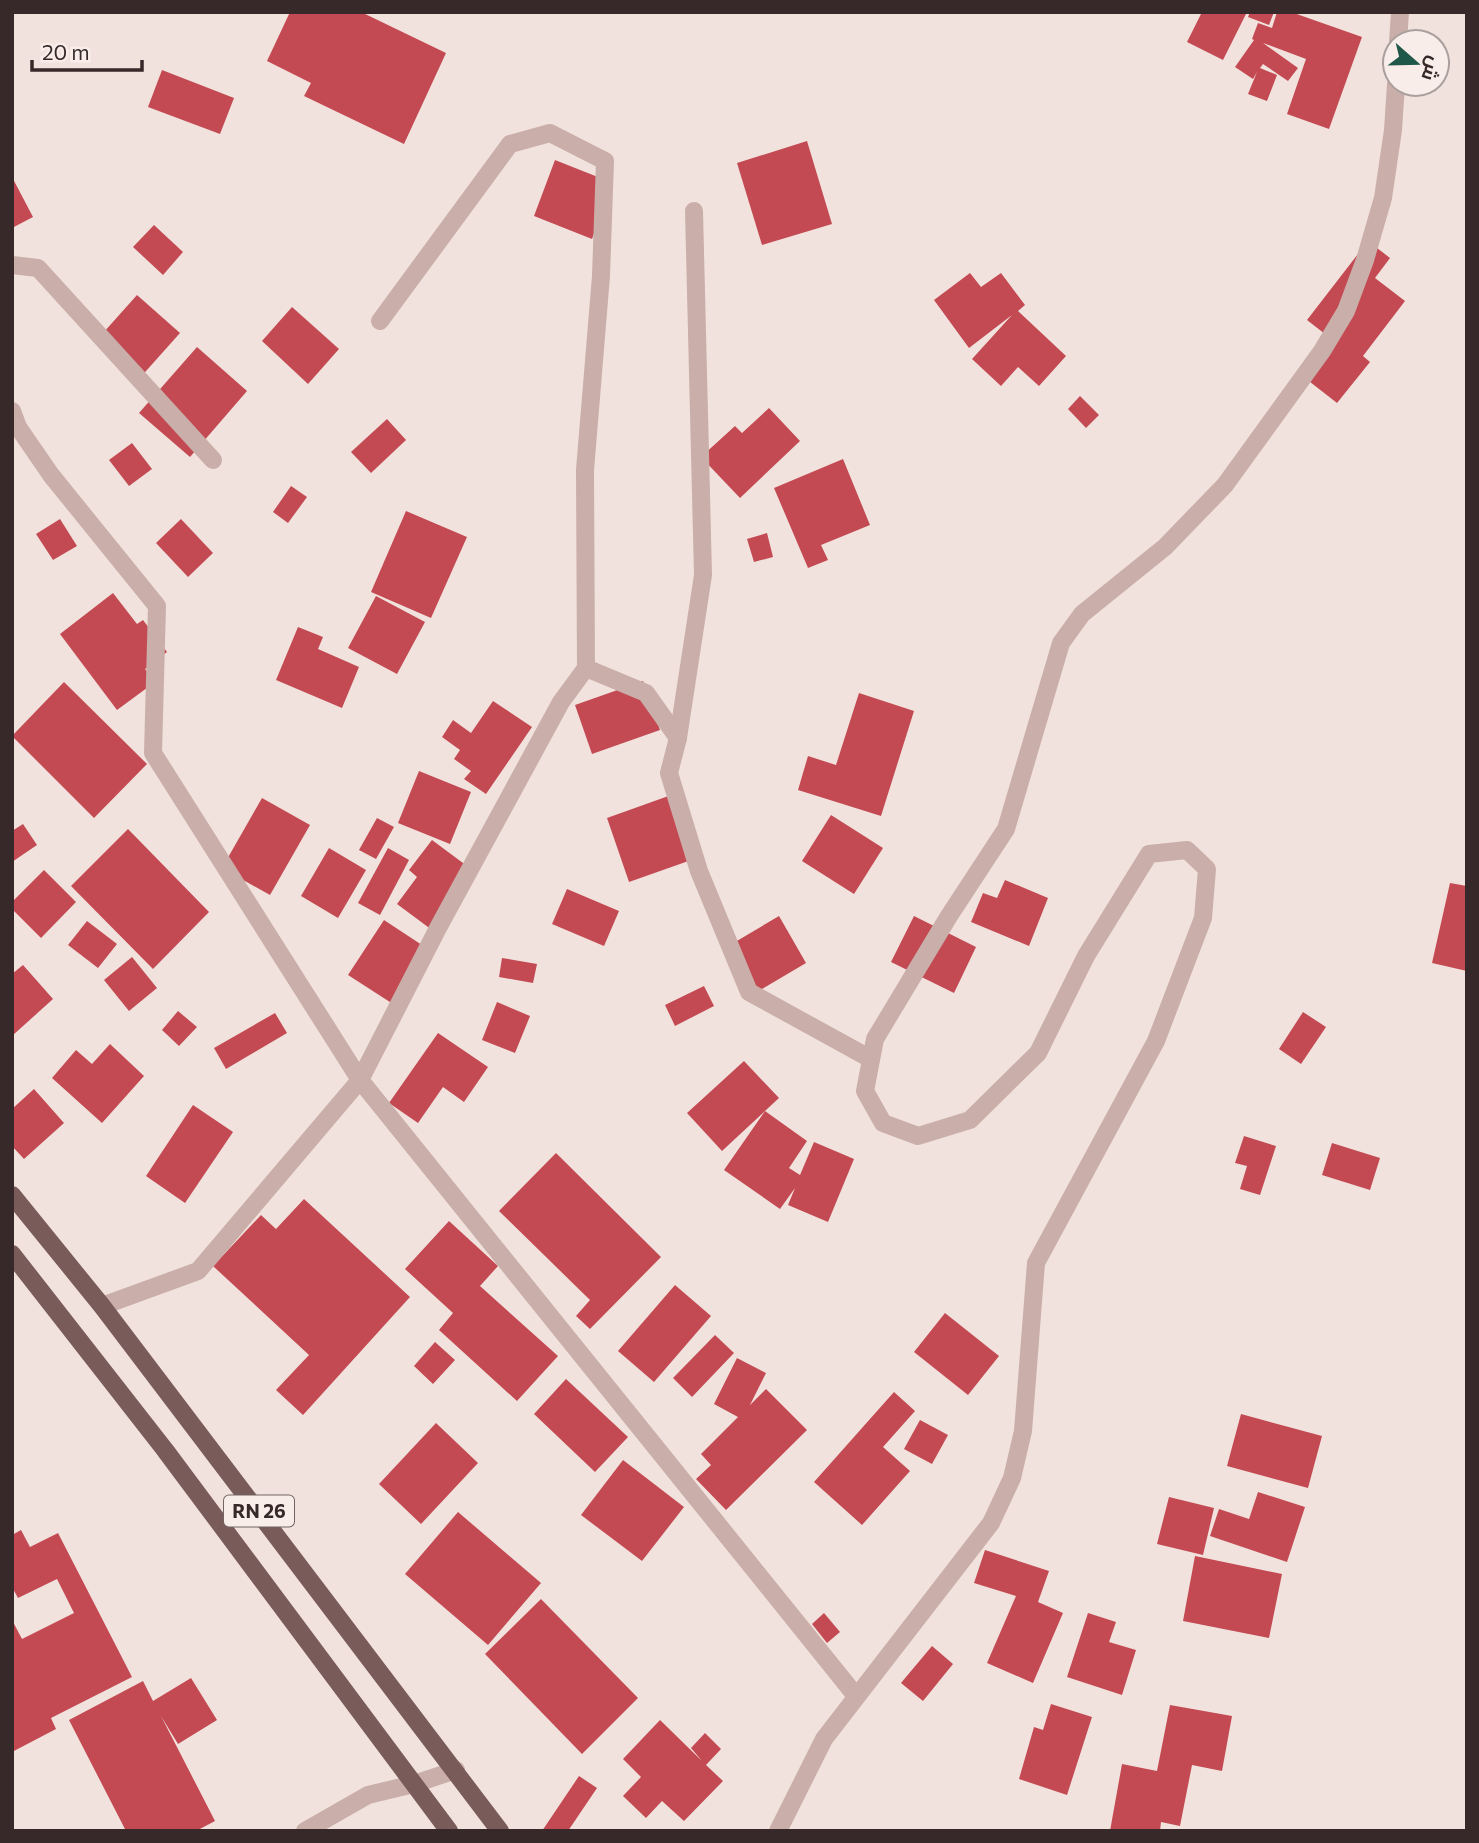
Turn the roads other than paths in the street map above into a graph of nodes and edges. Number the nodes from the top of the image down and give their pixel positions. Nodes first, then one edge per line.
1 (1395, 98) edge
2 (694, 211) dead end
3 (12, 265) edge
4 (380, 321) dead end
5 (12, 411) edge
6 (213, 460) dead end
7 (586, 668) junction
8 (678, 738) junction
9 (871, 1059) junction
10 (360, 1080) junction
11 (12, 1195) edge
12 (12, 1254) edge
13 (103, 1306) junction
14 (856, 1696) junction
15 (456, 1770) junction
16 (414, 1784) junction
17 (305, 1831) edge
18 (449, 1831) edge
19 (500, 1831) edge
20 (778, 1831) edge

1 - 9 street
2 - 8 street
3 - 6 street
4 - 7 street
5 - 10 street
7 - 8 street
7 - 10 street
8 - 9 street
9 - 14 street
10 - 13 street
10 - 14 street
11 - 13 main road, RN 26
12 - 16 main road, RN 26
13 - 15 main road, RN 26
14 - 20 street
15 - 16 street
15 - 19 main road, RN 26
16 - 17 street
16 - 18 main road, RN 26

